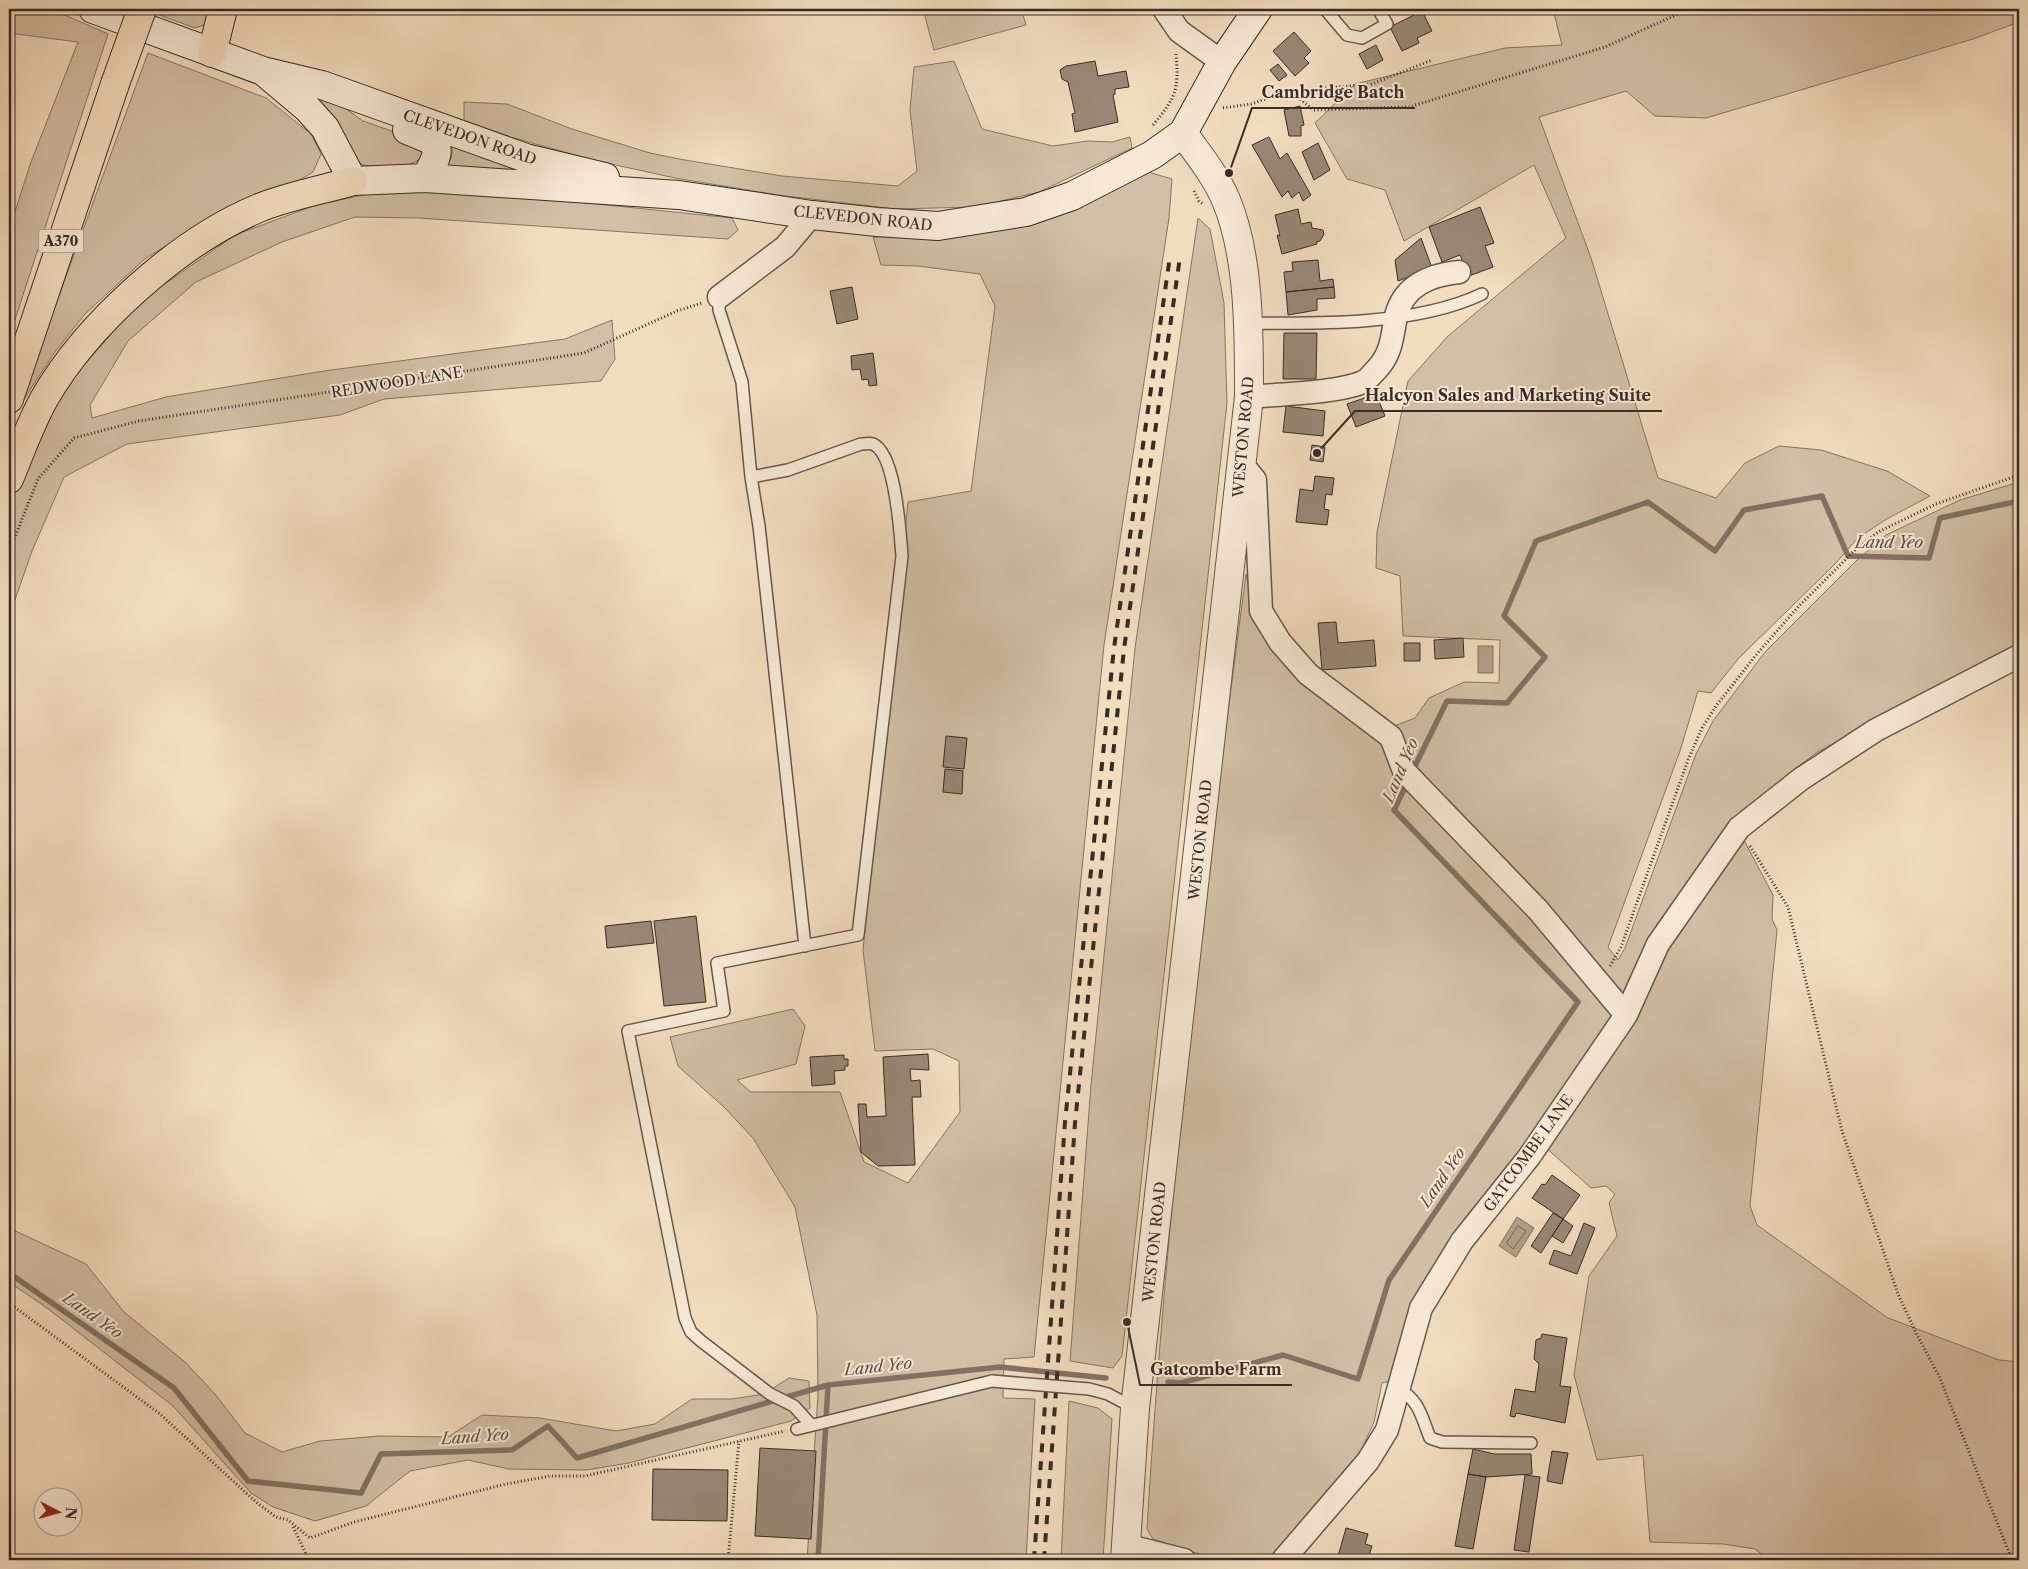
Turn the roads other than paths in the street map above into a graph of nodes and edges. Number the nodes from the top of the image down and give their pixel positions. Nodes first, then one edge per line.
1 (92, 9) edge
2 (142, 9) edge
3 (223, 9) edge
4 (1164, 9) edge
5 (1258, 9) edge
6 (1325, 9) edge
7 (1378, 9) edge
8 (212, 54) junction
9 (1222, 62) junction
10 (263, 72) junction
11 (322, 85) junction
12 (1183, 133) junction
13 (425, 178) junction
14 (353, 181) junction
15 (679, 195) junction
16 (812, 215) junction
17 (1459, 272) dead end
18 (1482, 294) dead end
19 (719, 297) joint
20 (1396, 316) junction
21 (1248, 323) junction
22 (1249, 397) junction
23 (9, 399) edge
24 (1242, 464) junction
25 (751, 477) junction
26 (9, 479) edge
27 (2019, 656) edge
28 (806, 946) junction
29 (1626, 1015) junction
30 (1398, 1390) junction
31 (1135, 1408) junction
32 (811, 1425) junction
33 (797, 1428) road end
34 (1531, 1442) dead end
35 (1125, 1553) edge
36 (1184, 1560) edge
37 (1283, 1560) edge

1 - 8 main road, CLEVEDON ROAD
2 - 23 main road, A370, bridge
3 - 8 main road
4 - 9 street
5 - 9 main road, CLEVEDON ROAD
6 - 7 lane
8 - 10 main road, CLEVEDON ROAD
9 - 12 main road, CLEVEDON ROAD
10 - 11 main road, CLEVEDON ROAD
10 - 14 main road, CLEVEDON ROAD
11 - 13 main road, CLEVEDON ROAD
11 - 15 main road, CLEVEDON ROAD
12 - 16 main road, CLEVEDON ROAD
12 - 21 main road, WESTON ROAD
13 - 14 main road, CLEVEDON ROAD
13 - 15 main road, CLEVEDON ROAD
14 - 26 main road
15 - 16 main road, CLEVEDON ROAD
16 - 19 street
17 - 20 street
18 - 20 lane
19 - 25 lane
20 - 21 lane
20 - 22 street
21 - 22 main road, WESTON ROAD
22 - 24 main road, WESTON ROAD
24 - 29 street
24 - 31 main road, WESTON ROAD
25 - 28 lane
25 - 28 lane
27 - 29 street, GATCOMBE LANE
28 - 32 lane
29 - 30 street, GATCOMBE LANE
30 - 34 lane
30 - 37 street, GATCOMBE LANE
31 - 32 lane, bridge
31 - 35 main road, WESTON ROAD
32 - 33 lane
35 - 36 street

